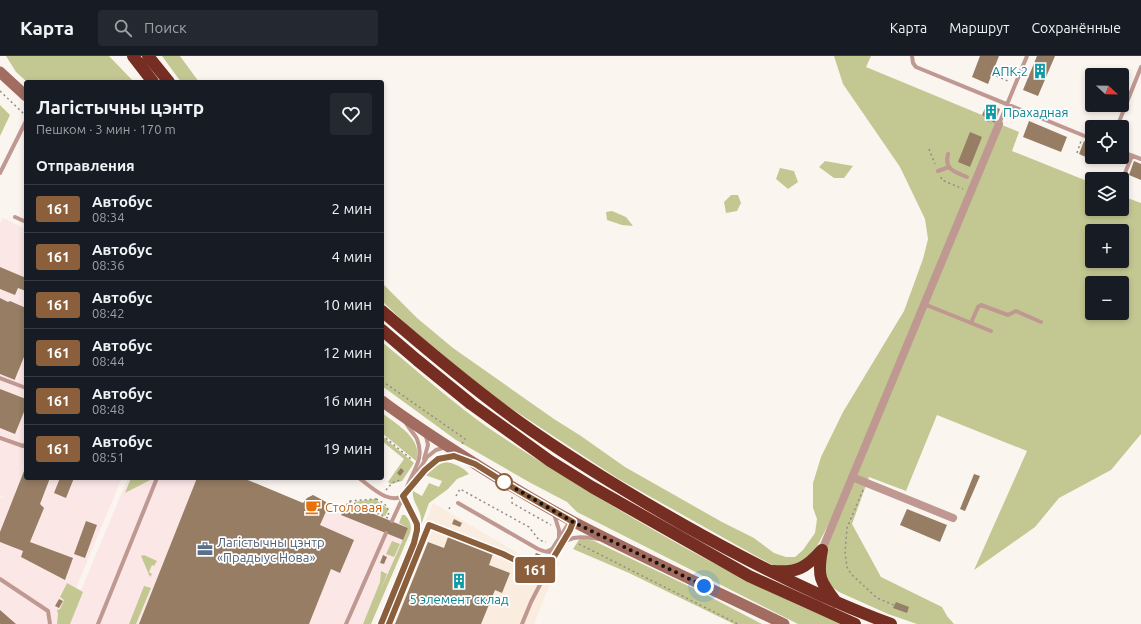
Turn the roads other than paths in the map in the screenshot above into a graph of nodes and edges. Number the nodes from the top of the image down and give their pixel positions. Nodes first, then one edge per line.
1 (128, 56) edge
2 (132, 56) edge
3 (148, 56) edge
4 (912, 56) edge
5 (1027, 56) edge
6 (141, 66) junction
7 (1141, 67) edge
8 (0, 72) edge
9 (152, 80) edge
10 (167, 80) edge
11 (24, 94) edge
12 (1007, 104) junction
13 (1120, 120) edge
14 (999, 124) joint
15 (24, 125) edge
16 (1085, 137) edge
17 (948, 154) dead end
18 (1129, 155) edge
19 (1132, 156) junction
20 (1141, 159) edge
21 (949, 167) junction
22 (938, 171) dead end
23 (1125, 172) edge
24 (0, 173) edge
25 (967, 177) dead end
26 (15, 217) dead end
27 (24, 221) edge
28 (924, 304) junction
29 (384, 313) edge
30 (1041, 322) dead end
31 (971, 323) junction
32 (384, 332) edge
33 (991, 332) dead end
34 (0, 378) edge
35 (24, 387) edge
36 (384, 403) edge
37 (403, 417) junction
38 (423, 430) junction
39 (0, 438) edge
40 (24, 445) edge
41 (448, 447) junction
42 (475, 464) junction
43 (419, 470) junction
44 (852, 477) junction
45 (156, 480) edge
46 (361, 480) edge
47 (403, 496) junction
48 (458, 503) dead end
49 (552, 510) junction
50 (953, 518) dead end
51 (392, 521) dead end
52 (573, 522) junction
53 (386, 533) dead end
54 (559, 538) junction
55 (611, 541) junction
56 (561, 546) junction
57 (822, 550) junction
58 (544, 551) junction
59 (768, 571) junction
60 (545, 575) junction
61 (0, 579) edge
62 (837, 603) junction
63 (50, 624) edge
64 (98, 624) edge
65 (346, 624) edge
66 (381, 624) edge
67 (389, 624) edge
68 (522, 624) edge
69 (784, 624) edge
70 (855, 624) edge
71 (891, 624) edge

1 - 6 main road
2 - 6 highway
3 - 10 highway
4 - 12 lane
5 - 12 lane
6 - 9 highway
7 - 13 lane
8 - 11 main road
12 - 14 lane
12 - 16 lane
14 - 28 street
15 - 24 lane
17 - 21 lane
18 - 19 lane
19 - 20 lane
19 - 23 lane
21 - 22 lane
21 - 25 lane
26 - 27 lane
28 - 31 lane
28 - 44 street
29 - 59 highway
30 - 31 lane
31 - 33 lane
32 - 70 highway
34 - 35 lane
36 - 37 main road
37 - 38 main road
37 - 47 lane
38 - 41 main road
38 - 43 lane
39 - 40 lane
41 - 42 main road
41 - 43 lane
42 - 47 lane
42 - 49 main road
43 - 47 lane
44 - 50 street
44 - 57 street
45 - 64 lane
46 - 47 lane
47 - 51 lane
47 - 66 lane
48 - 58 lane
49 - 52 main road
49 - 54 lane
52 - 54 lane
52 - 55 main road
52 - 56 lane
53 - 65 lane
54 - 58 lane
55 - 56 lane
55 - 69 main road
56 - 58 lane
56 - 60 lane
57 - 59 highway
57 - 62 highway
59 - 62 highway
60 - 67 lane
60 - 68 lane
61 - 63 lane
62 - 71 highway

